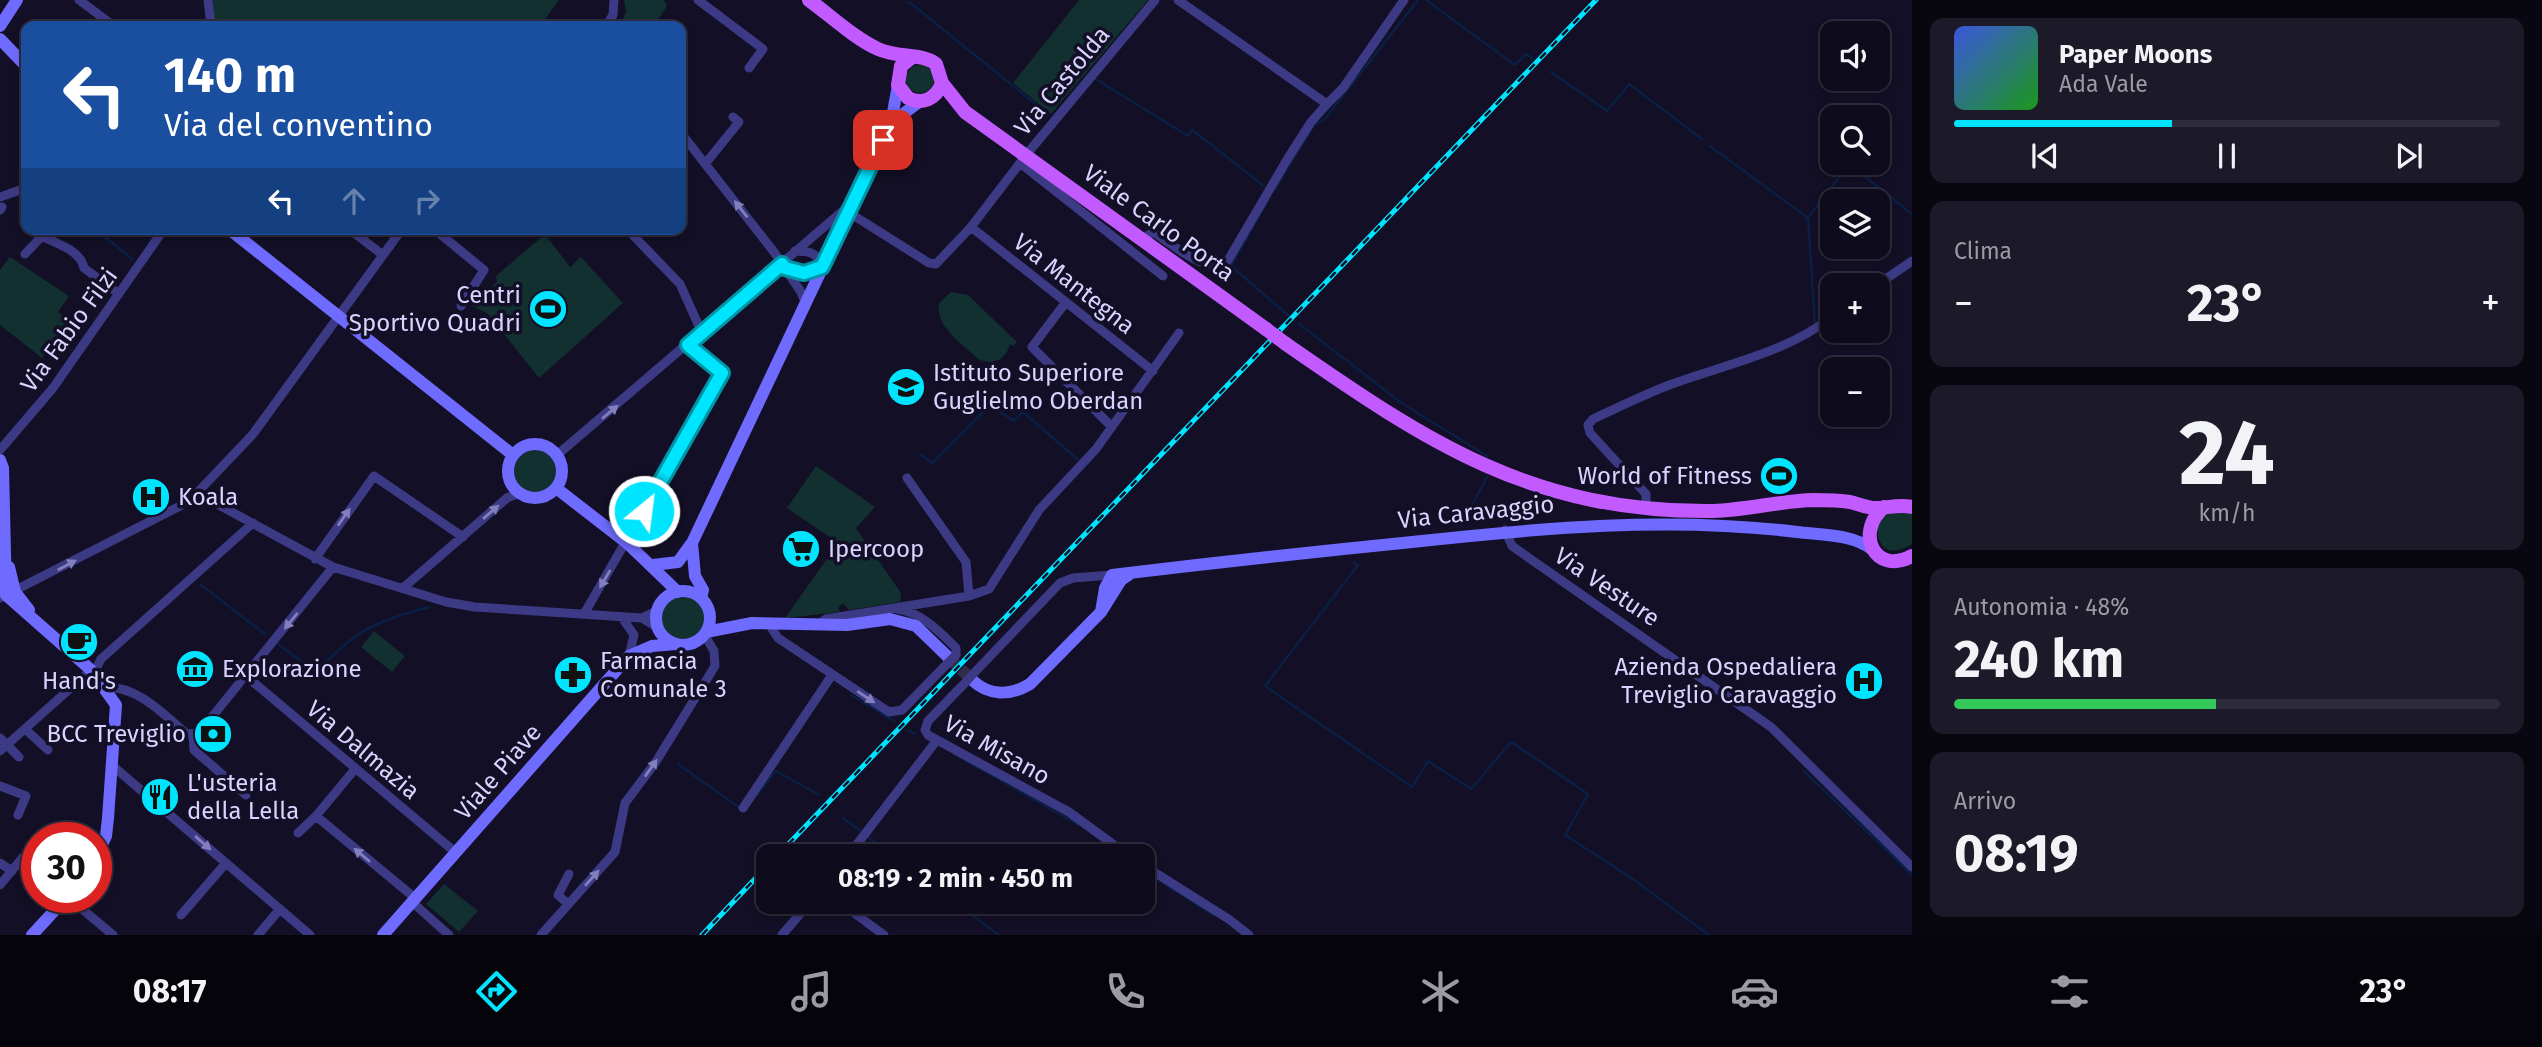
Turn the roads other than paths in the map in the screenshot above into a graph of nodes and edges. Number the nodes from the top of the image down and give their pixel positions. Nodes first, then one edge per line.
1 (17, 0) edge
2 (79, 0) edge
3 (208, 0) edge
4 (614, 0) edge
5 (698, 0) edge
6 (809, 0) edge
7 (1155, 0) edge
8 (1178, 0) edge
9 (1404, 0) edge
10 (107, 21) edge
11 (210, 21) edge
12 (609, 21) edge
13 (0, 26) edge
14 (0, 38) edge
15 (876, 48) junction
16 (0, 52) edge
17 (911, 58) junction
18 (21, 61) edge
19 (21, 64) edge
20 (749, 68) dead end
21 (897, 82) junction
22 (942, 83) junction
23 (922, 101) junction
24 (1327, 104) junction
25 (965, 111) junction
26 (733, 117) dead end
27 (891, 123) junction
28 (686, 139) edge
29 (1026, 155) junction
30 (705, 164) junction
31 (21, 190) edge
32 (0, 197) edge
33 (851, 207) junction
34 (971, 227) junction
35 (160, 235) edge
36 (237, 235) edge
37 (357, 235) edge
38 (398, 235) edge
39 (441, 235) edge
40 (633, 235) edge
41 (1143, 239) junction
42 (794, 251) junction
43 (25, 254) dead end
44 (383, 255) junction
45 (1912, 261) edge
46 (783, 266) junction
47 (822, 267) junction
48 (1163, 276) dead end
49 (1890, 276) edge
50 (119, 294) junction
51 (805, 302) junction
52 (1066, 302) junction
53 (461, 306) dead end
54 (339, 316) junction
55 (1820, 325) edge
56 (702, 333) junction
57 (1179, 333) dead end
58 (1286, 344) joint
59 (688, 345) junction
60 (1153, 371) junction
61 (1112, 428) junction
62 (0, 450) edge
63 (513, 455) junction
64 (557, 455) junction
65 (0, 460) edge
66 (907, 478) dead end
67 (556, 488) junction
68 (519, 493) junction
69 (197, 494) junction
70 (1836, 501) junction
71 (1884, 507) junction
72 (1912, 507) edge
73 (1646, 508) junction
74 (253, 523) junction
75 (1869, 529) junction
76 (1505, 530) junction
77 (463, 537) junction
78 (1845, 538) junction
79 (627, 543) junction
80 (692, 543) junction
81 (1874, 550) junction
82 (1912, 556) edge
83 (315, 559) junction
84 (653, 565) junction
85 (332, 567) junction
86 (1131, 573) junction
87 (1112, 575) junction
88 (695, 576) junction
89 (1080, 579) junction
90 (664, 580) junction
91 (402, 588) junction
92 (1115, 590) junction
93 (682, 592) junction
94 (7, 595) edge
95 (969, 596) junction
96 (701, 598) junction
97 (939, 600) junction
98 (661, 605) junction
99 (1102, 606) junction
100 (895, 608) junction
101 (584, 614) junction
102 (710, 614) junction
103 (642, 618) junction
104 (623, 619) junction
105 (727, 625) junction
106 (789, 625) junction
107 (818, 625) junction
108 (746, 626) junction
109 (933, 626) junction
110 (772, 629) junction
111 (660, 631) junction
112 (705, 633) junction
113 (676, 644) junction
114 (652, 646) junction
115 (629, 656) junction
116 (949, 660) junction
117 (90, 669) junction
118 (831, 675) junction
119 (246, 676) junction
120 (969, 680) junction
121 (106, 687) junction
122 (25, 729) junction
123 (192, 734) junction
124 (934, 744) dead end
125 (2, 745) edge
126 (48, 750) dead end
127 (19, 757) dead end
128 (114, 767) junction
129 (355, 769) junction
130 (0, 786) edge
131 (246, 794) dead end
132 (743, 808) dead end
133 (18, 815) dead end
134 (316, 816) junction
135 (108, 822) edge
136 (298, 834) dead end
137 (857, 844) edge
138 (1113, 844) edge
139 (455, 852) junction
140 (21, 860) edge
141 (0, 863) edge
142 (226, 863) junction
143 (1912, 867) edge
144 (12, 871) junction
145 (1155, 872) edge
146 (569, 874) dead end
147 (0, 885) edge
148 (413, 900) junction
149 (568, 904) junction
150 (280, 909) junction
151 (53, 913) edge
152 (86, 913) edge
153 (800, 914) edge
154 (856, 914) edge
155 (181, 915) dead end
156 (32, 935) edge
157 (113, 935) edge
158 (258, 935) edge
159 (310, 935) edge
160 (383, 935) edge
161 (449, 935) edge
162 (541, 935) edge
163 (782, 935) edge
164 (884, 935) edge
165 (1250, 935) edge

1 - 13 street
2 - 10 street
3 - 11 street
4 - 12 street
5 - 20 street
6 - 15 main road
7 - 29 street, Via Castolda
8 - 24 street
9 - 24 street
14 - 18 street
15 - 17 main road
15 - 21 main road
16 - 19 street
17 - 21 main road
17 - 22 main road
21 - 23 main road
21 - 27 street
22 - 23 main road
22 - 25 main road
23 - 25 main road
23 - 27 street
24 - 41 street
25 - 29 main road, Viale Carlo Porta
26 - 30 street
27 - 33 street
28 - 30 street
29 - 41 main road, Viale Carlo Porta
46 -> 30 street
31 - 32 street
33 - 34 street
33 - 42 street
33 - 47 street
34 - 48 street
34 - 52 street, Via Mantegna
35 - 50 street, Via Fabio Filzi
36 - 54 street
37 - 44 street
38 - 44 street
39 - 53 street
40 - 56 street
41 - 58 main road, Viale Carlo Porta, bridge
42 - 46 street
42 - 47 street
43 - 50 street
44 - 54 street
45 - 49 street
46 - 47 street
46 - 51 street
46 - 56 street
47 - 51 street
50 - 62 street, Via Fabio Filzi
51 - 80 street
52 - 60 street, Via Mantegna
52 - 61 street
54 - 63 street
54 - 69 street
55 - 73 street
56 - 59 street
57 - 60 street
58 - 73 main road, Via Caravaggio
64 -> 59 street
59 - 79 street
60 - 61 street
61 - 95 street
63 - 64 street
63 - 68 street
64 - 67 street
65 - 94 street
66 - 95 street
67 - 68 street
67 - 79 street
77 -> 68 street
69 - 74 street
94 -> 69 street
70 - 71 main road, Via Caravaggio
70 - 73 main road, Via Caravaggio
70 - 75 main road
71 - 72 main road, Via Caravaggio
71 - 75 main road
74 - 83 street
74 - 117 street
75 - 78 street, Via Caravaggio
75 - 81 main road
76 - 78 street, Via Caravaggio
76 - 86 street, Via Caravaggio
76 - 143 street, Via Vesture
83 -> 77 street
77 - 91 street
78 - 81 street, Via Caravaggio
79 - 84 street
79 -> 101 street
80 - 84 street
80 - 88 street
81 - 82 main road, Via Caravaggio
83 - 85 street
84 - 90 street
85 - 91 street
85 -> 119 street
86 - 87 street, Via Caravaggio
86 - 92 street
87 - 89 street, Via Misano
87 - 92 street
87 - 99 street
88 - 93 street
88 - 96 street
89 - 99 street
89 - 120 street, Via Misano
90 - 93 street
90 - 98 street
91 - 101 street
92 - 99 street
93 - 96 street
93 - 98 street
94 - 117 street
95 - 97 street
96 - 102 street
97 - 100 street
97 - 109 street
98 - 103 street
98 - 111 street
99 - 120 street
100 - 107 street
100 - 109 street
101 - 104 street
102 - 105 street
102 - 112 street
103 - 104 street
103 - 111 street
104 - 115 street
105 - 108 street
105 - 112 street
106 - 107 street
106 - 108 street
106 - 110 street
107 - 116 street
108 - 110 street
109 - 116 street
110 - 118 street, Via Misano
111 - 113 street
111 - 114 street, Viale Piave
112 - 113 street
149 -> 112 street
113 - 114 street, Viale Piave
114 - 115 street, Viale Piave
115 - 139 street, Viale Piave
118 -> 116 street, Via Misano
117 - 121 street
117 - 122 street
118 - 132 street
119 - 123 street
119 - 129 street, Via Dalmazia
120 - 138 street, Via Misano
121 - 123 street
121 - 128 street
122 - 125 street
122 - 126 street
123 - 131 street
124 - 137 street
125 - 127 street
128 - 135 street
128 -> 142 street
129 - 134 street
129 - 139 street, Via Dalmazia
130 - 133 street
134 - 136 street
148 -> 134 street
139 - 148 street, Viale Piave
140 - 144 street
141 - 144 street
142 - 150 street
142 - 155 street
144 - 147 street
145 - 165 street
146 - 149 street
148 - 160 street, Viale Piave
148 - 161 street
149 - 162 street
150 - 158 street
150 - 159 street
151 - 156 street
152 - 157 street
153 - 163 street
154 - 164 street

